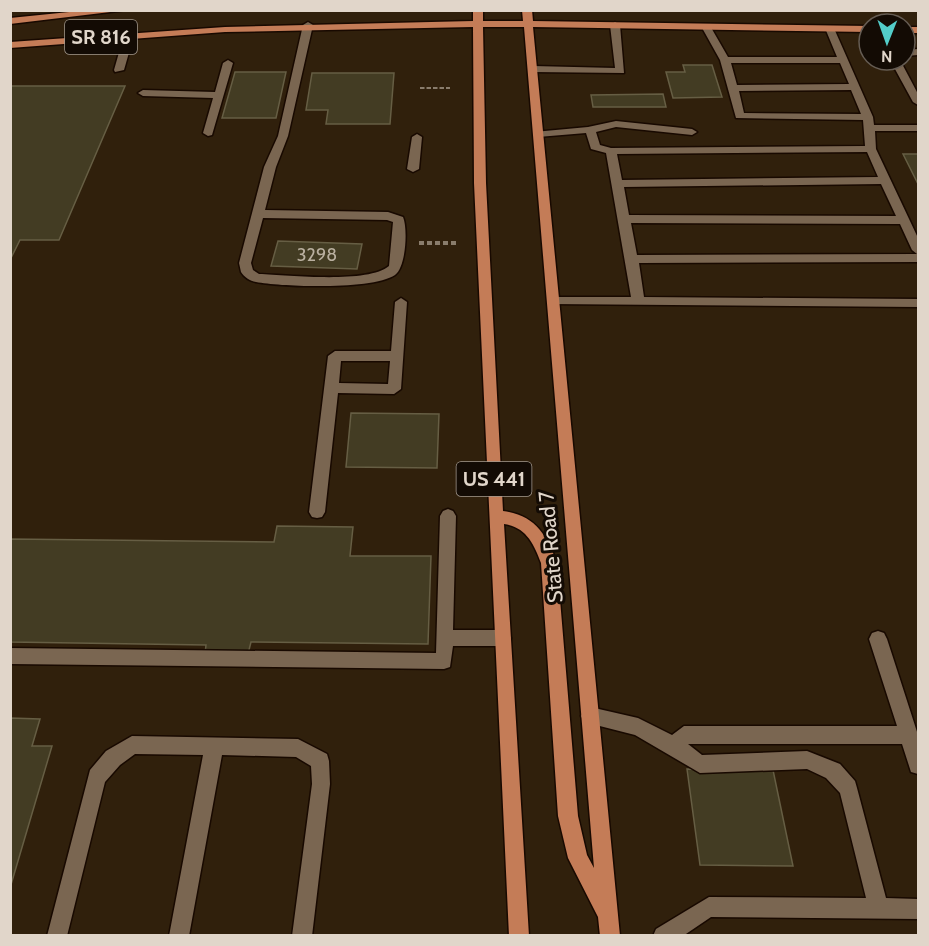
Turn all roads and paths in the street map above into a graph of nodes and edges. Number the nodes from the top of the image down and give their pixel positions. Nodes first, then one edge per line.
1 (123, 10) edge
2 (527, 10) edge
3 (478, 17) edge
4 (10, 21) edge
5 (529, 23) junction
6 (308, 25) junction
7 (615, 25) junction
8 (706, 26) junction
9 (830, 28) junction
10 (857, 29) edge
11 (129, 35) junction
12 (10, 45) edge
13 (725, 60) junction
14 (844, 60) junction
15 (228, 63) dead end
16 (533, 69) junction
17 (119, 70) dead end
18 (902, 72) edge
19 (420, 87) dead end
20 (855, 87) junction
21 (450, 88) dead end
22 (733, 88) junction
23 (143, 93) dead end
24 (219, 95) junction
25 (918, 102) edge
26 (869, 122) junction
27 (918, 128) edge
28 (590, 130) junction
29 (692, 132) dead end
30 (208, 133) dead end
31 (538, 134) junction
32 (417, 137) dead end
33 (871, 148) junction
34 (611, 151) junction
35 (414, 169) dead end
36 (886, 180) junction
37 (618, 184) junction
38 (259, 214) junction
39 (625, 219) junction
40 (904, 220) junction
41 (398, 243) junction
42 (457, 243) dead end
43 (918, 250) edge
44 (918, 258) edge
45 (632, 259) junction
46 (401, 302) dead end
47 (554, 302) junction
48 (638, 302) junction
49 (918, 303) edge
50 (397, 356) junction
51 (331, 388) junction
52 (317, 512) dead end
53 (448, 516) dead end
54 (495, 517) junction
55 (445, 638) junction
56 (502, 638) junction
57 (878, 639) dead end
58 (10, 656) edge
59 (590, 716) junction
60 (909, 735) junction
61 (214, 746) junction
62 (674, 746) junction
63 (918, 765) edge
64 (879, 909) junction
65 (918, 909) edge
66 (609, 926) edge
67 (57, 936) edge
68 (179, 936) edge
69 (302, 936) edge
70 (519, 936) edge
71 (663, 936) edge

1 - 4 main road, SR 816
2 - 5 main road, State Road 7
3 - 5 main road, SR 816
3 - 6 main road, SR 816
3 - 54 main road, US 441
5 - 7 main road, SR 816
5 - 16 main road, State Road 7
6 - 11 main road, SR 816
6 - 38 lane
7 - 8 main road, SR 816
7 - 16 lane
8 - 9 main road, SR 816
8 - 13 lane
9 - 10 main road, SR 816
9 - 14 lane
11 - 12 main road, SR 816
11 - 17 lane
13 - 14 lane
13 - 22 lane
14 - 20 lane
15 - 24 lane
16 - 31 main road, State Road 7
18 - 25 lane
19 - 21 path
20 - 22 lane
20 - 26 lane
22 - 26 lane
23 - 24 lane
24 - 30 lane
26 - 27 lane
26 - 33 lane
28 - 29 lane
28 - 31 lane
28 - 34 lane
31 - 47 main road, State Road 7
32 - 35 lane
33 - 34 lane
33 - 36 lane
34 - 37 lane
36 - 37 lane
36 - 40 lane
37 - 39 lane
38 - 41 lane
38 - 41 lane
39 - 40 lane
39 - 45 lane
40 - 43 lane
41 - 42 path
44 - 45 lane
45 - 48 lane
46 - 50 lane
47 - 48 lane
47 - 59 main road, State Road 7
48 - 49 lane
50 - 51 lane
50 - 51 lane
51 - 52 lane
53 - 55 lane
54 - 56 main road, US 441
54 - 66 main road
55 - 56 lane
55 - 58 lane
56 - 70 main road, US 441
57 - 60 lane
59 - 62 lane
59 - 66 main road, State Road 7
60 - 62 lane
60 - 63 lane
61 - 67 lane
61 - 68 lane
61 - 69 lane
62 - 64 lane
64 - 65 lane
64 - 71 lane

